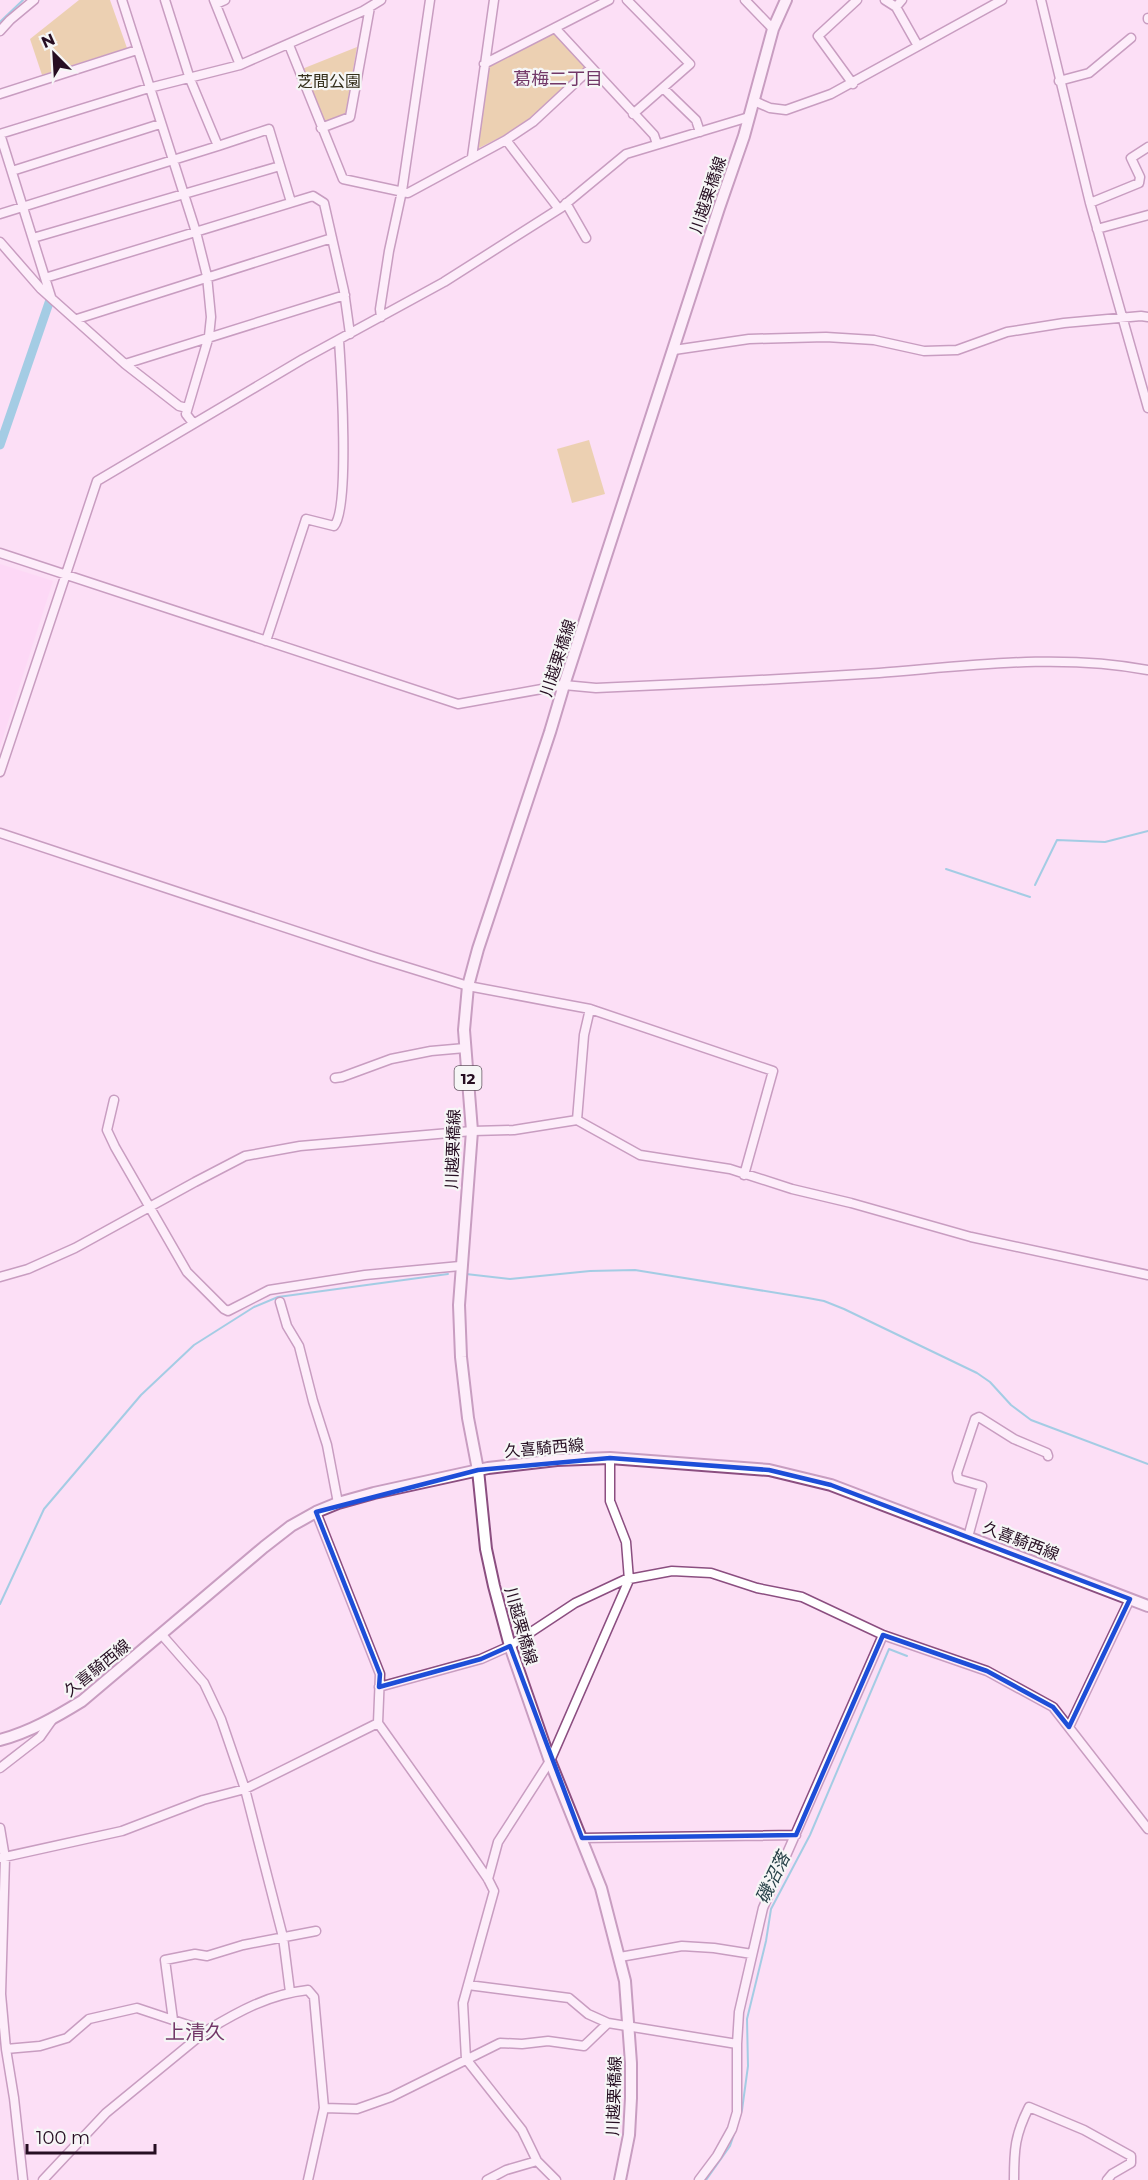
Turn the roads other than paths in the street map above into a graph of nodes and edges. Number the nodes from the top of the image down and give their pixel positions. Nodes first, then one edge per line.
1 (34, 0) edge
2 (122, 0) edge
3 (165, 0) edge
4 (225, 0) edge
5 (381, 0) edge
6 (430, 0) edge
7 (494, 0) edge
8 (609, 0) edge
9 (627, 0) edge
10 (746, 0) edge
11 (786, 0) edge
12 (857, 0) edge
13 (885, 0) edge
14 (1002, 0) edge
15 (1041, 0) edge
16 (215, 2) edge
17 (899, 4) edge
18 (370, 7) junction
19 (555, 28) junction
20 (773, 29) junction
21 (0, 31) edge
22 (1131, 38) dead end
23 (289, 45) junction
24 (918, 46) junction
25 (137, 50) junction
26 (484, 64) junction
27 (240, 65) junction
28 (591, 68) junction
29 (190, 79) junction
30 (1059, 81) junction
31 (853, 84) junction
32 (149, 88) junction
33 (663, 88) junction
34 (0, 94) edge
35 (754, 101) junction
36 (633, 114) junction
37 (749, 117) junction
38 (160, 124) junction
39 (321, 128) junction
40 (700, 132) junction
41 (506, 140) junction
42 (657, 144) junction
43 (218, 146) junction
44 (1148, 147) edge
45 (472, 157) junction
46 (172, 159) junction
47 (280, 166) junction
48 (12, 171) junction
49 (402, 190) junction
50 (183, 194) junction
51 (291, 202) junction
52 (1090, 202) junction
53 (23, 206) junction
54 (562, 206) junction
55 (0, 214) edge
56 (1148, 215) edge
57 (1097, 229) junction
58 (196, 232) junction
59 (33, 238) junction
60 (332, 238) junction
61 (586, 238) dead end
62 (0, 242) edge
63 (207, 276) junction
64 (45, 278) junction
65 (345, 295) junction
66 (51, 297) junction
67 (381, 317) junction
68 (1148, 317) edge
69 (1121, 319) junction
70 (77, 320) junction
71 (350, 334) junction
72 (209, 336) junction
73 (339, 340) junction
74 (674, 350) junction
75 (125, 364) junction
76 (187, 408) junction
77 (1148, 408) edge
78 (193, 423) junction
79 (0, 553) edge
80 (65, 574) junction
81 (266, 641) junction
82 (1148, 670) edge
83 (564, 685) junction
84 (0, 772) edge
85 (0, 833) edge
86 (468, 986) junction
87 (590, 1009) junction
88 (465, 1048) junction
89 (335, 1078) dead end
90 (114, 1100) dead end
91 (577, 1120) junction
92 (472, 1131) junction
93 (744, 1175) junction
94 (150, 1207) junction
95 (460, 1266) junction
96 (1148, 1275) edge
97 (0, 1277) edge
98 (280, 1302) dead end
99 (1048, 1456) dead end
100 (610, 1458) junction
101 (478, 1470) junction
102 (338, 1503) junction
103 (316, 1512) junction
104 (968, 1537) junction
105 (628, 1580) junction
106 (1130, 1599) junction
107 (1148, 1606) edge
108 (162, 1635) junction
109 (883, 1635) junction
110 (510, 1646) junction
111 (379, 1687) junction
112 (52, 1720) junction
113 (378, 1723) junction
114 (1069, 1727) junction
115 (0, 1740) edge
116 (550, 1761) junction
117 (0, 1768) edge
118 (245, 1789) junction
119 (0, 1828) edge
120 (1148, 1829) edge
121 (796, 1835) junction
122 (582, 1838) junction
123 (2, 1858) edge
124 (488, 1879) junction
125 (316, 1931) dead end
126 (283, 1937) junction
127 (752, 1954) junction
128 (620, 1957) junction
129 (468, 1985) junction
130 (290, 1992) junction
131 (173, 2019) junction
132 (608, 2023) junction
133 (629, 2025) junction
134 (206, 2031) junction
135 (737, 2044) junction
136 (6, 2049) junction
137 (466, 2059) junction
138 (324, 2108) junction
139 (537, 2161) junction
140 (23, 2180) edge
141 (43, 2180) edge
142 (308, 2180) edge
143 (487, 2180) edge
144 (556, 2180) edge
145 (620, 2180) edge
146 (699, 2180) edge
147 (1014, 2180) edge
148 (1107, 2180) edge

1 - 21 street
2 - 25 street
3 - 29 street
4 - 16 street
5 - 18 street
6 - 49 street
7 - 26 street
8 - 19 street
9 - 33 street
10 - 20 street
11 - 20 main road, 川越栗橋線 / 12
12 - 31 street
13 - 17 street
14 - 24 street
15 - 30 street
16 - 27 street
17 - 24 street
18 - 23 street
18 - 39 street
19 - 26 street
19 - 28 street
20 - 35 main road, 川越栗橋線 / 12
22 - 30 street
23 - 27 street
23 - 39 street
24 - 31 street
25 - 32 street
25 - 34 street
26 - 45 street
27 - 29 street
28 - 36 street
28 - 41 street
29 - 32 street
29 - 43 street
30 - 52 street
31 - 35 street
32 - 38 street
32 - 48 street
33 - 36 street
33 - 40 street
35 - 37 main road, 川越栗橋線 / 12
36 - 42 street
37 - 40 street
37 - 74 main road, 川越栗橋線 / 12
38 - 46 street
38 - 48 street
39 - 49 street
40 - 42 street
41 - 45 street
41 - 54 street
42 - 54 street
43 - 46 street
43 - 47 street
44 - 52 street
45 - 49 street
46 - 50 street
46 - 53 street
47 - 50 street
47 - 51 street
48 - 53 street
49 - 67 street
50 - 58 street
50 - 59 street
51 - 58 street
51 - 60 street
52 - 57 street
53 - 55 street
53 - 59 street
54 - 61 street
54 - 67 street
56 - 57 street
57 - 69 street
58 - 63 street
58 - 64 street
59 - 64 street
60 - 63 street
60 - 65 street
62 - 66 street
63 - 70 street
63 - 72 street
64 - 66 street
65 - 71 street
65 - 72 street
66 - 70 street
67 - 71 street
68 - 69 street
69 - 74 street
69 - 77 street
70 - 75 street
71 - 73 street
72 - 75 street
72 - 76 street
73 - 78 street
73 - 81 street
74 - 83 main road, 川越栗橋線 / 12
75 - 76 street
76 - 78 street
78 - 80 street
79 - 80 street
80 - 81 street
80 - 84 street
81 - 83 street
82 - 83 street
83 - 86 main road, 川越栗橋線 / 12
85 - 86 street
86 - 87 street
86 - 88 main road, 川越栗橋線 / 12
87 - 91 street
87 - 93 street
88 - 89 street
88 - 92 main road, 川越栗橋線 / 12
90 - 94 street
91 - 92 street
91 - 93 street
92 - 94 street
92 - 95 main road, 川越栗橋線 / 12
93 - 96 street
94 - 95 street
94 - 97 street
95 - 101 main road, 川越栗橋線 / 12
98 - 102 street
99 - 104 street
100 - 101 main road, 久喜騎西線
100 - 104 main road, 久喜騎西線
100 - 105 street
101 - 102 main road, 久喜騎西線
101 - 110 main road, 川越栗橋線 / 12
102 - 103 main road, 久喜騎西線
103 - 108 main road, 久喜騎西線
103 - 111 street
104 - 106 main road, 久喜騎西線
105 - 109 street
105 - 110 street
105 - 116 street
106 - 107 main road, 久喜騎西線
106 - 114 street
108 - 112 main road, 久喜騎西線
108 - 118 street
109 - 114 street
109 - 121 street
110 - 111 street
110 - 116 main road, 川越栗橋線 / 12
111 - 113 street
112 - 115 main road, 久喜騎西線
112 - 117 street
113 - 118 street
113 - 124 street
114 - 120 street
116 - 122 main road, 川越栗橋線 / 12
116 - 124 street
118 - 123 street
118 - 126 street
119 - 123 street
121 - 122 street
121 - 127 street
122 - 128 main road, 川越栗橋線 / 12
123 - 136 street
124 - 129 street
125 - 126 street
126 - 130 street
126 - 131 street
127 - 128 street
127 - 135 street
128 - 133 main road, 川越栗橋線 / 12
129 - 132 street
129 - 137 street
130 - 134 street
130 - 138 street
131 - 134 street
131 - 136 street
132 - 133 street
132 - 137 street
133 - 135 street
133 - 145 main road, 川越栗橋線 / 12
134 - 141 street
135 - 146 street
136 - 140 street
137 - 138 street
137 - 139 street
138 - 142 street
139 - 143 street
139 - 144 street
147 - 148 street

